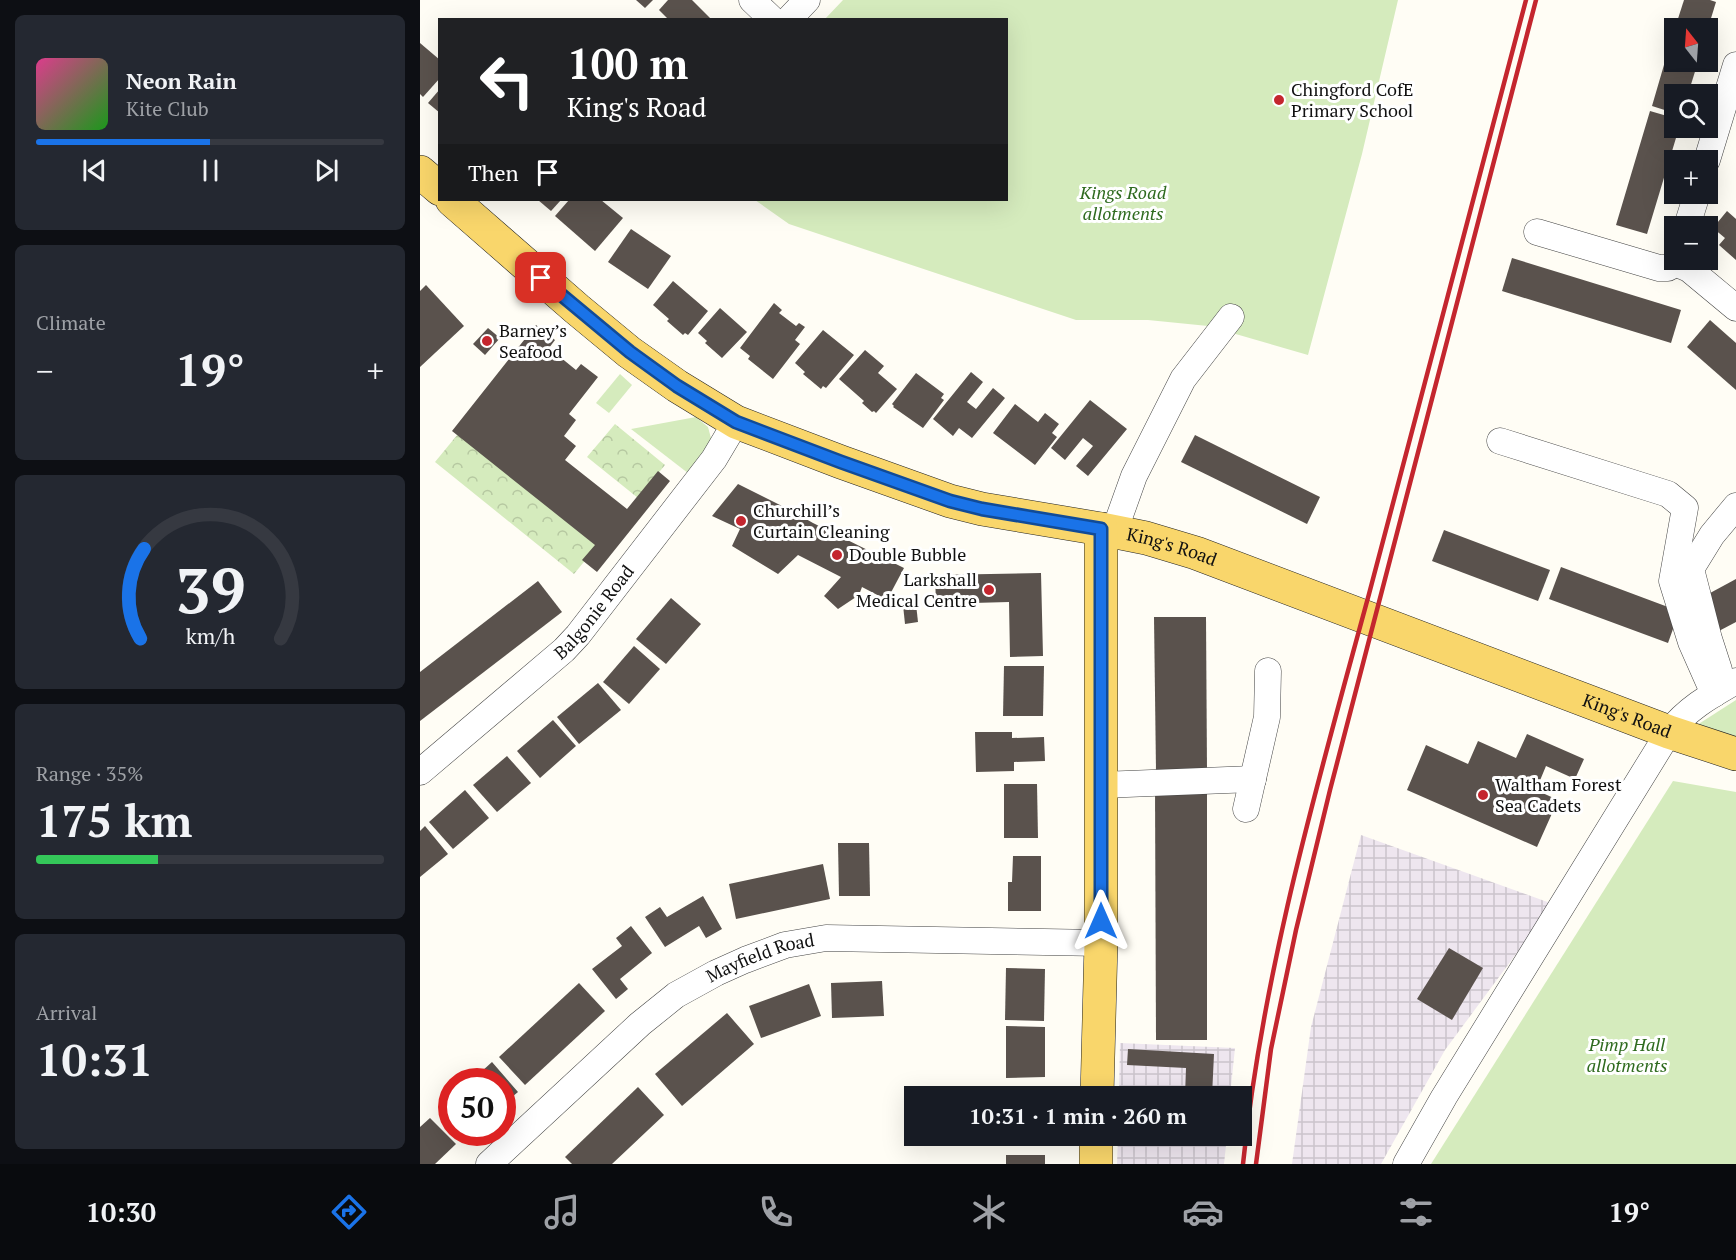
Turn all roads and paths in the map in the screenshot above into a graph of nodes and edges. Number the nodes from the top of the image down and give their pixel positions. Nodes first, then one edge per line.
1 (752, 0) edge
2 (807, 0) edge
3 (771, 18) edge
4 (790, 18) edge
5 (1736, 65) edge
6 (1710, 150) edge
7 (451, 201) edge
8 (1537, 232) dead end
9 (1664, 268) edge
10 (1690, 270) edge
11 (1736, 308) edge
12 (1231, 317) dead end
13 (736, 422) junction
14 (1500, 441) dead end
15 (1736, 506) edge
16 (1108, 530) junction
17 (1268, 671) dead end
18 (1725, 687) edge
19 (1669, 732) junction
20 (1736, 754) edge
21 (420, 772) edge
22 (1253, 779) junction
23 (1101, 785) junction
24 (1246, 809) dead end
25 (1101, 943) junction
26 (1097, 1086) edge
27 (1096, 1146) edge
28 (489, 1164) edge
29 (1096, 1164) edge
30 (1406, 1164) edge

1 - 3 street
2 - 4 street
5 - 6 street
7 - 13 main road, King's Road
8 - 9 street
10 - 11 street
12 - 16 street
13 - 16 main road, King's Road
13 - 21 street, Balgonie Road
14 - 18 street
15 - 18 street
16 - 19 main road, King's Road
16 - 23 main road
17 - 22 street
18 - 19 street
19 - 20 main road, King's Road
19 - 30 street
22 - 23 street
22 - 24 street
23 - 25 main road
25 - 26 main road
25 - 28 street, Mayfield Road
27 - 29 main road

